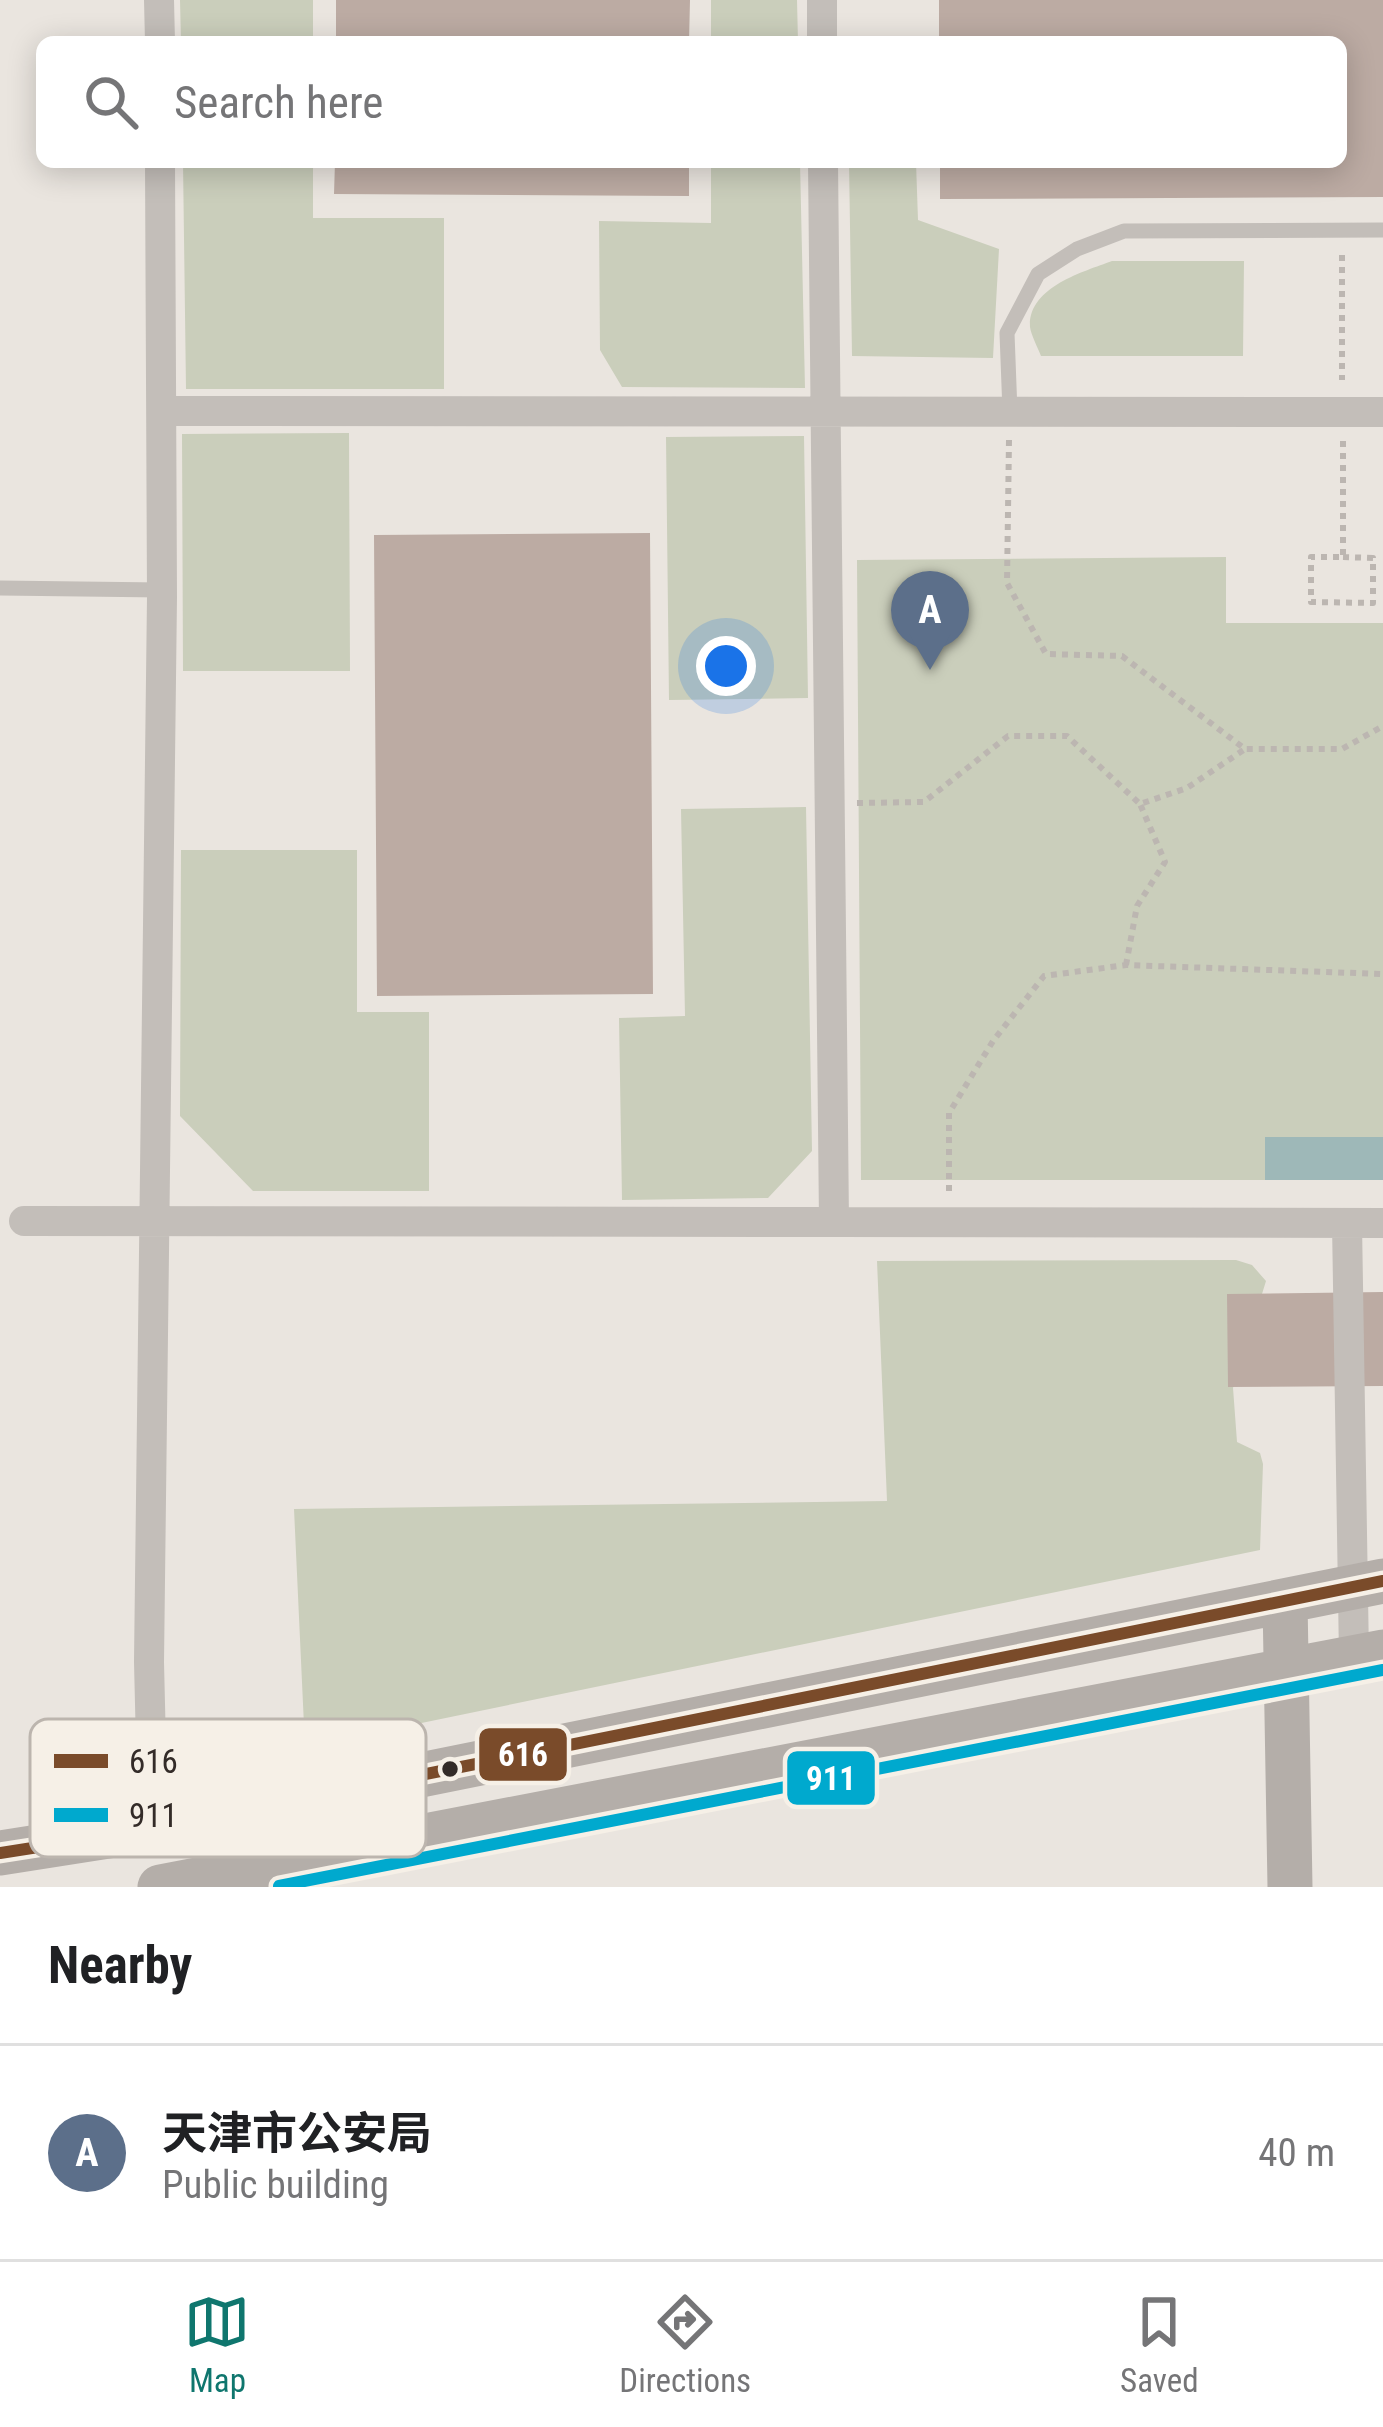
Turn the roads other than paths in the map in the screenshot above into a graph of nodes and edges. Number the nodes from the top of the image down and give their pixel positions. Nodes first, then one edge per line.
1 (159, 0) edge
2 (822, 0) edge
3 (160, 36) edge
4 (822, 36) edge
5 (160, 168) edge
6 (823, 168) edge
7 (1383, 230) edge
8 (162, 411) junction
9 (826, 412) junction
10 (1010, 412) junction
11 (1383, 412) edge
12 (0, 588) edge
13 (162, 590) junction
14 (24, 1221) dead end
15 (152, 1221) junction
16 (834, 1222) junction
17 (1347, 1222) junction
18 (1383, 1222) edge
19 (1368, 1585) edge
20 (1285, 1601) junction
21 (1369, 1654) edge
22 (1288, 1671) junction
23 (150, 1719) edge
24 (426, 1774) edge
25 (426, 1836) edge
26 (30, 1848) edge
27 (0, 1853) edge
28 (317, 1857) edge
29 (160, 1887) edge
30 (1290, 1887) edge

1 - 3 street
2 - 4 street
5 - 8 street
6 - 9 street
7 - 10 lane
8 - 9 street
8 - 13 street
9 - 10 street
9 - 16 street
10 - 11 street
12 - 13 lane
13 - 15 street
14 - 15 street
15 - 16 street
15 - 23 street
16 - 17 street
17 - 18 street
17 - 19 street
19 - 20 main road
19 - 21 street
20 - 22 main road
20 - 24 main road
21 - 22 main road
22 - 25 main road
22 - 30 main road
26 - 27 main road
28 - 29 main road

